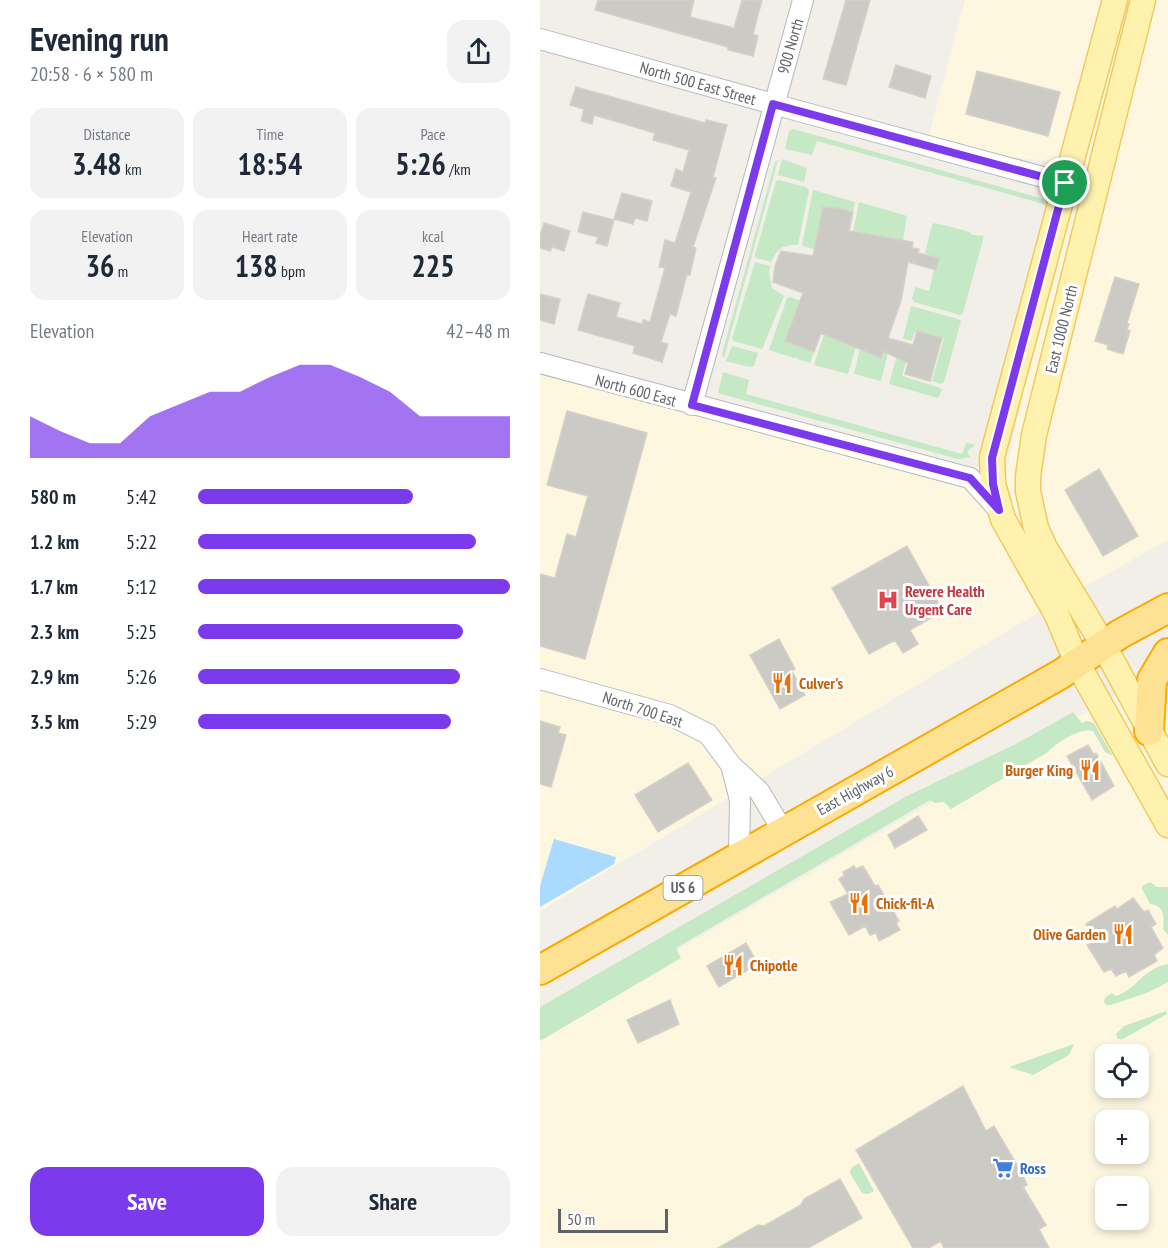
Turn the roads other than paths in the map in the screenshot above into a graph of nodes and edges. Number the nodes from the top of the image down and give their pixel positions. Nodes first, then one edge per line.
1 (803, 0) edge
2 (1115, 0) edge
3 (1143, 0) edge
4 (540, 39) edge
5 (1098, 66) junction
6 (773, 104) junction
7 (1065, 183) junction
8 (1096, 187) junction
9 (1066, 308) junction
10 (540, 363) edge
11 (692, 405) junction
12 (992, 458) junction
13 (970, 478) junction
14 (999, 510) junction
15 (1168, 608) edge
16 (1104, 646) junction
17 (1168, 653) edge
18 (1077, 663) junction
19 (540, 679) edge
20 (1149, 730) junction
21 (1168, 764) edge
22 (731, 765) junction
23 (1166, 819) edge
24 (783, 831) junction
25 (739, 855) junction
26 (540, 970) edge

1 - 6 street, 900 North
2 - 5 main road, East 1000 North
3 - 8 main road, East 1000 North
4 - 6 street, North 500 East Street
5 - 7 main road, East 1000 North
5 - 8 main road
6 - 7 street, North 500 East Street
6 - 11 street, 900 North
7 - 9 main road
7 - 12 main road, East 1000 North
8 - 9 main road, East 1000 North
9 - 16 main road, East 1000 North
10 - 11 street, North 600 East
11 - 13 street, North 600 East
12 - 13 street
12 - 14 main road, East 1000 North
13 - 14 street
14 - 18 main road, East 1000 North
15 - 16 highway, East Highway 6 / US 6
16 - 18 highway, East Highway 6 / US 6
16 - 20 main road, East 1000 North
17 - 20 highway
18 - 23 main road, East 1000 North
18 - 24 highway, East Highway 6 / US 6
19 - 22 street, North 700 East
20 - 21 main road, East 1000 North
22 - 24 street, North 700 East
22 - 25 street, North 700 East
24 - 25 highway, East Highway 6 / US 6
25 - 26 highway, East Highway 6 / US 6

